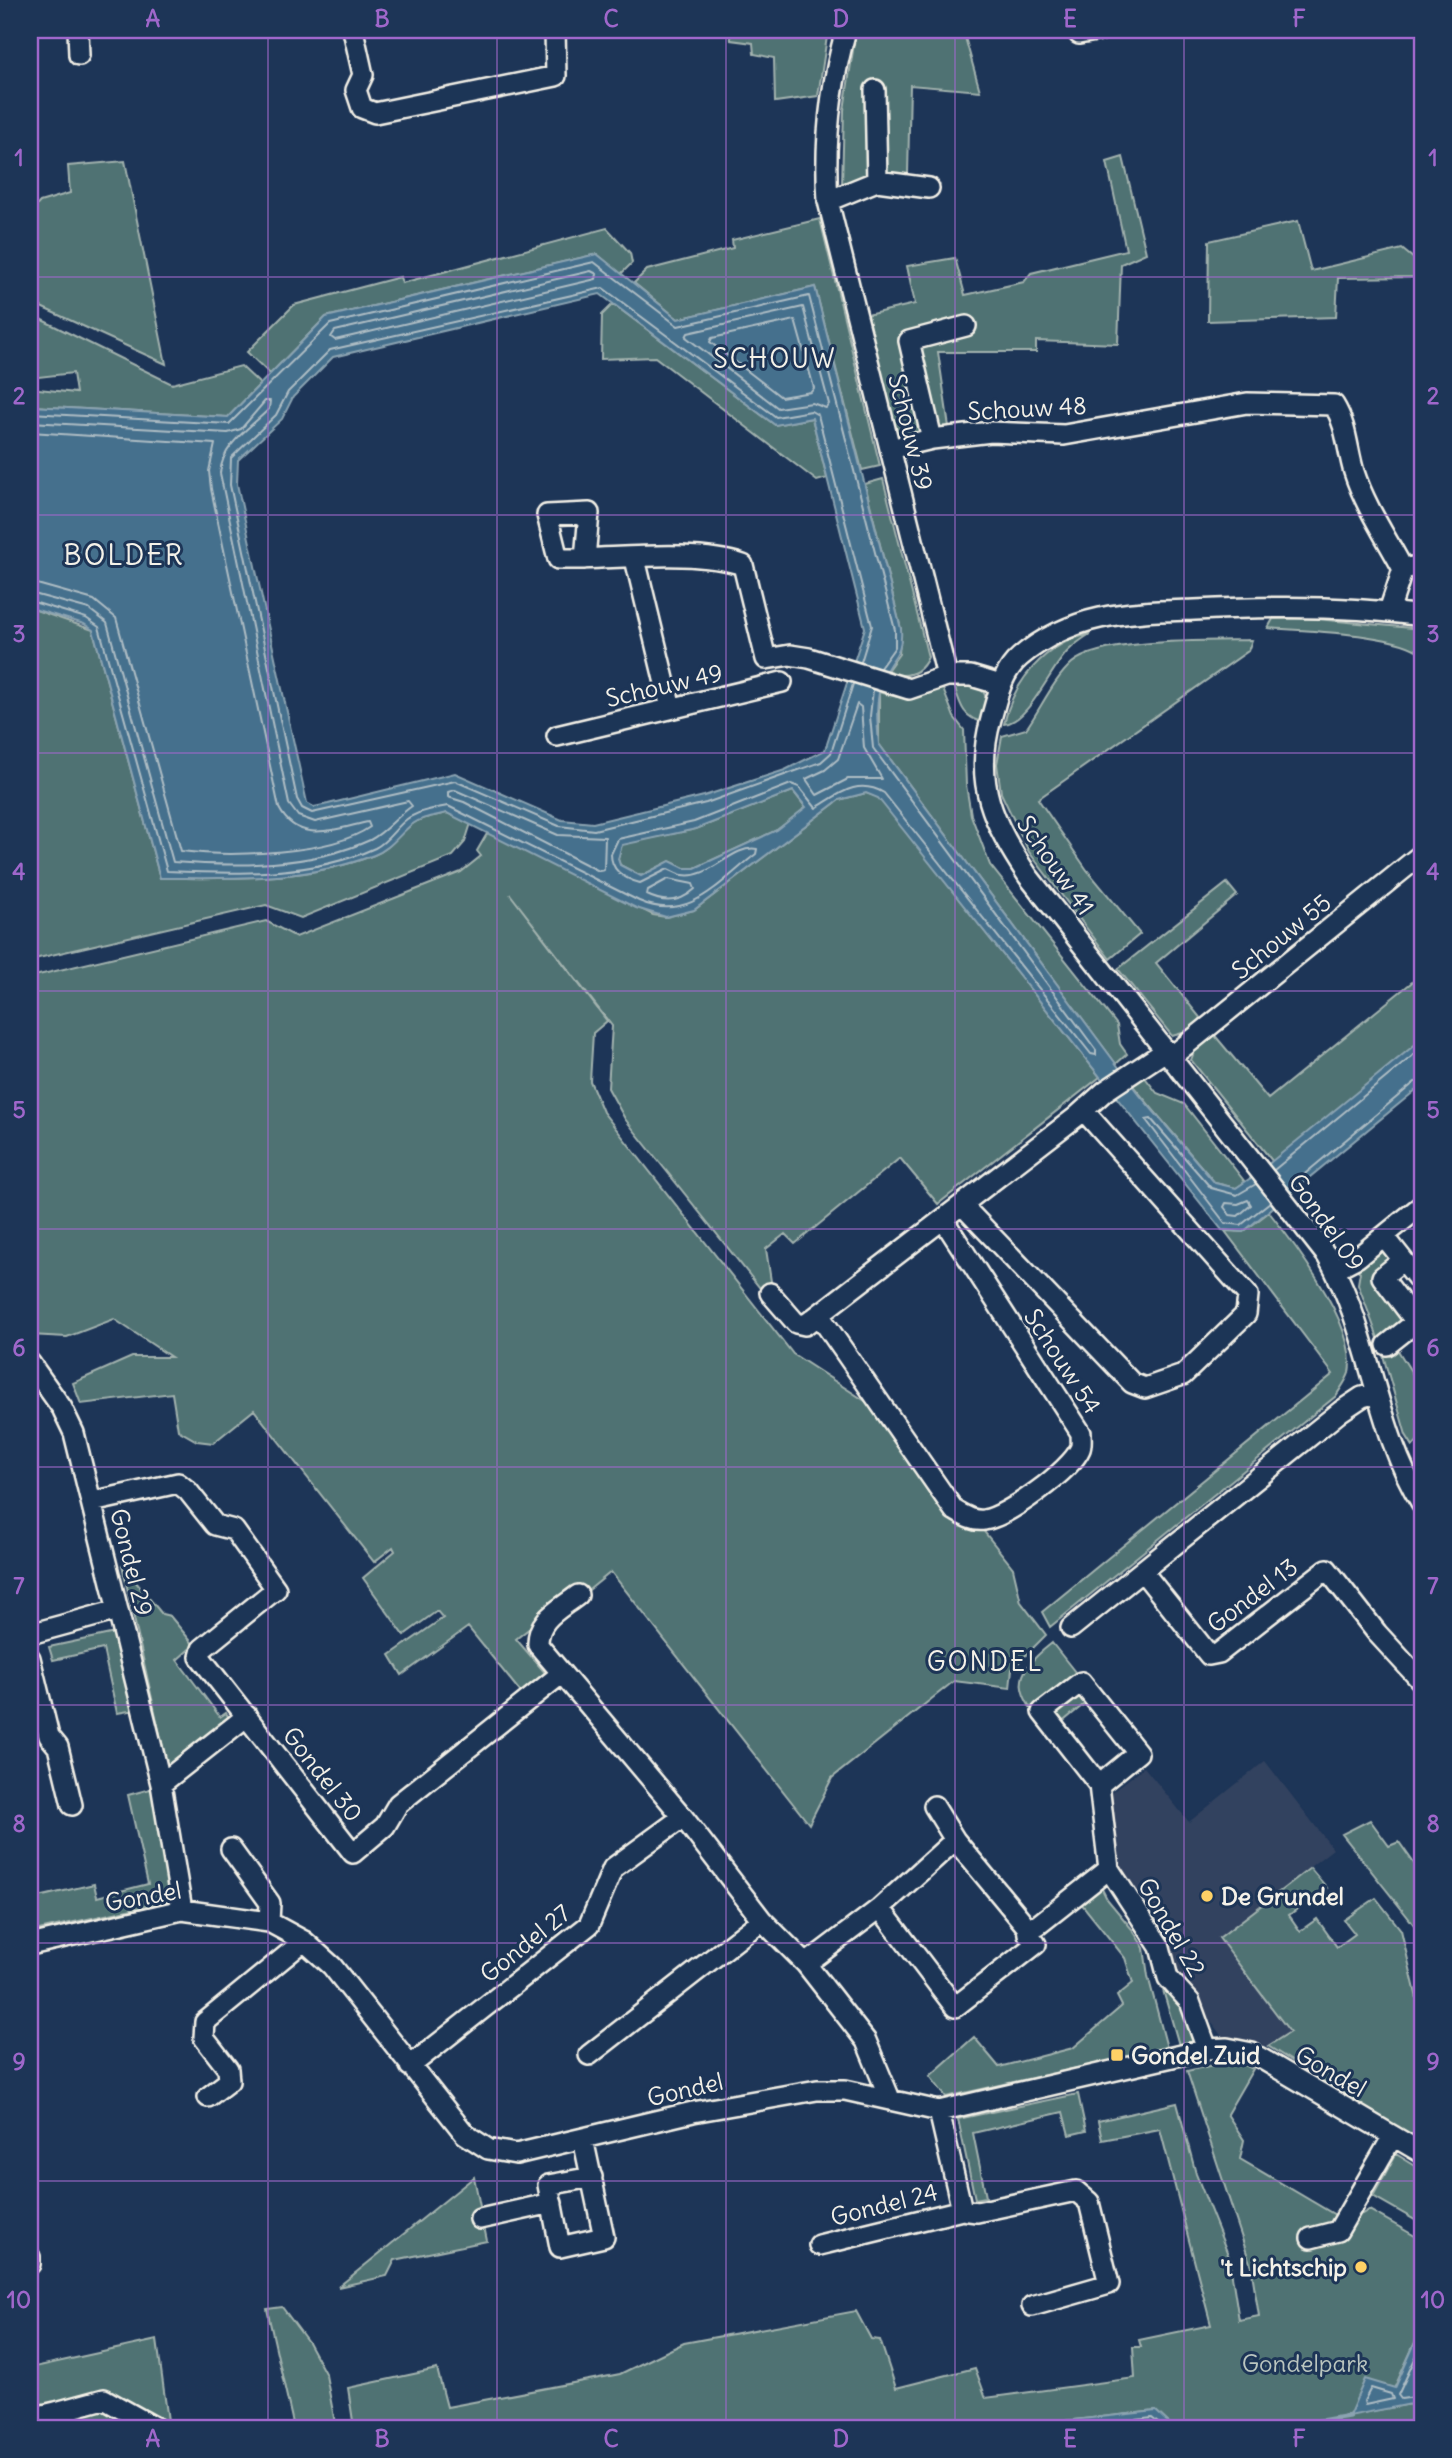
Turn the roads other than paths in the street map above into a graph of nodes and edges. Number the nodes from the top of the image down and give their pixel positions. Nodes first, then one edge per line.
1 (78, 30) edge
2 (353, 30) edge
3 (555, 30) edge
4 (846, 30) edge
5 (1101, 30) edge
6 (1079, 32) edge
7 (79, 55) dead end
8 (875, 90) dead end
9 (877, 181) junction
10 (929, 188) dead end
11 (828, 201) junction
12 (966, 326) dead end
13 (932, 439) junction
14 (890, 449) junction
15 (585, 559) junction
16 (635, 559) junction
17 (1422, 565) edge
18 (1403, 569) junction
19 (1389, 611) junction
20 (1422, 616) edge
21 (947, 676) junction
22 (782, 682) dead end
23 (1001, 685) junction
24 (671, 708) junction
25 (557, 736) dead end
26 (1422, 854) edge
27 (1169, 1054) junction
28 (1084, 1111) junction
29 (1258, 1168) joint
30 (962, 1205) junction
31 (1422, 1205) edge
32 (943, 1220) junction
33 (1384, 1236) junction
34 (1403, 1260) junction
35 (1335, 1269) junction
36 (1422, 1284) edge
37 (770, 1293) dead end
38 (819, 1314) junction
39 (1419, 1320) edge
40 (1387, 1345) dead end
41 (30, 1363) edge
42 (1377, 1392) junction
43 (92, 1502) junction
44 (1422, 1504) edge
45 (1143, 1572) junction
46 (578, 1595) dead end
47 (118, 1610) junction
48 (1071, 1628) dead end
49 (30, 1634) edge
50 (30, 1658) edge
51 (561, 1674) junction
52 (1422, 1682) edge
53 (247, 1716) junction
54 (162, 1784) junction
55 (1098, 1785) junction
56 (72, 1805) dead end
57 (934, 1806) dead end
58 (683, 1817) junction
59 (956, 1840) junction
60 (231, 1849) dead end
61 (1109, 1870) junction
62 (880, 1908) junction
63 (183, 1910) junction
64 (762, 1920) junction
65 (269, 1922) junction
66 (1027, 1927) junction
67 (304, 1941) junction
68 (30, 1945) edge
69 (806, 1964) junction
70 (1207, 2049) junction
71 (589, 2055) dead end
72 (410, 2066) junction
73 (208, 2097) dead end
74 (890, 2099) junction
75 (939, 2111) junction
76 (1393, 2136) junction
77 (583, 2139) junction
78 (1422, 2153) edge
79 (592, 2177) junction
80 (552, 2203) junction
81 (962, 2210) junction
82 (480, 2220) dead end
83 (1311, 2238) dead end
84 (818, 2245) dead end
85 (30, 2257) edge
86 (30, 2264) edge
87 (1032, 2306) dead end
88 (56, 2412) junction
89 (30, 2418) edge
90 (83, 2428) edge
91 (156, 2428) edge

1 - 7 street
2 - 3 street
4 - 11 street, Schouw 39
5 - 6 street
8 - 9 street
9 - 10 street
9 - 11 street
11 - 14 street, Schouw 39
12 - 13 street
13 - 14 street, Schouw 48
13 - 18 street, Schouw 48
14 - 21 street, Schouw 39
15 - 15 street
15 - 16 street
16 - 21 street
16 - 24 street
17 - 18 street
18 - 19 street
19 - 20 street, Schouw 41
19 - 23 street, Schouw 41
21 - 23 street
22 - 24 street, Schouw 49
23 - 27 street, Schouw 41
24 - 25 street, Schouw 49
26 - 27 street, Schouw 55
27 - 28 street
27 - 29 street, Schouw 41
28 - 30 street
28 - 30 street, Schouw 54
29 - 35 street, Gondel 09
30 - 32 street
31 - 33 street
32 - 38 street
32 - 38 street, Schouw 54
33 - 34 street
33 - 35 street
34 - 36 street
34 - 39 street
35 - 42 street, Gondel 09
37 - 38 street
39 - 40 street
41 - 43 street, Gondel 29
42 - 44 street, Gondel 09
42 - 45 street
43 - 47 street, Gondel 29
43 - 53 street
45 - 48 street
45 - 52 street, Gondel 13
46 - 51 street
47 - 49 street
47 - 54 street, Gondel 29
50 - 56 street
51 - 53 street, Gondel 30
51 - 58 street
53 - 54 street
54 - 63 street, Gondel 29
55 - 55 street
55 - 61 street, Gondel 22
57 - 59 street
58 - 64 street
58 - 72 street, Gondel 27
59 - 62 street
59 - 66 street
60 - 65 street
61 - 66 street
61 - 70 street, Gondel 22
62 - 66 street
62 - 69 street
63 - 65 street, Gondel
63 - 68 street, Gondel
64 - 69 street
64 - 71 street
65 - 67 street, Gondel
67 - 72 street, Gondel
67 - 73 street
69 - 74 street
70 - 75 street, Gondel
70 - 76 street, Gondel
72 - 77 street, Gondel
74 - 75 street, Gondel
74 - 77 street, Gondel
75 - 81 street
76 - 78 street, Gondel
76 - 83 street
77 - 79 street
79 - 80 street
79 - 80 street
80 - 82 street
81 - 84 street, Gondel 24
81 - 87 street, Gondel 24
85 - 86 street
88 - 89 street
88 - 90 street
88 - 91 street

